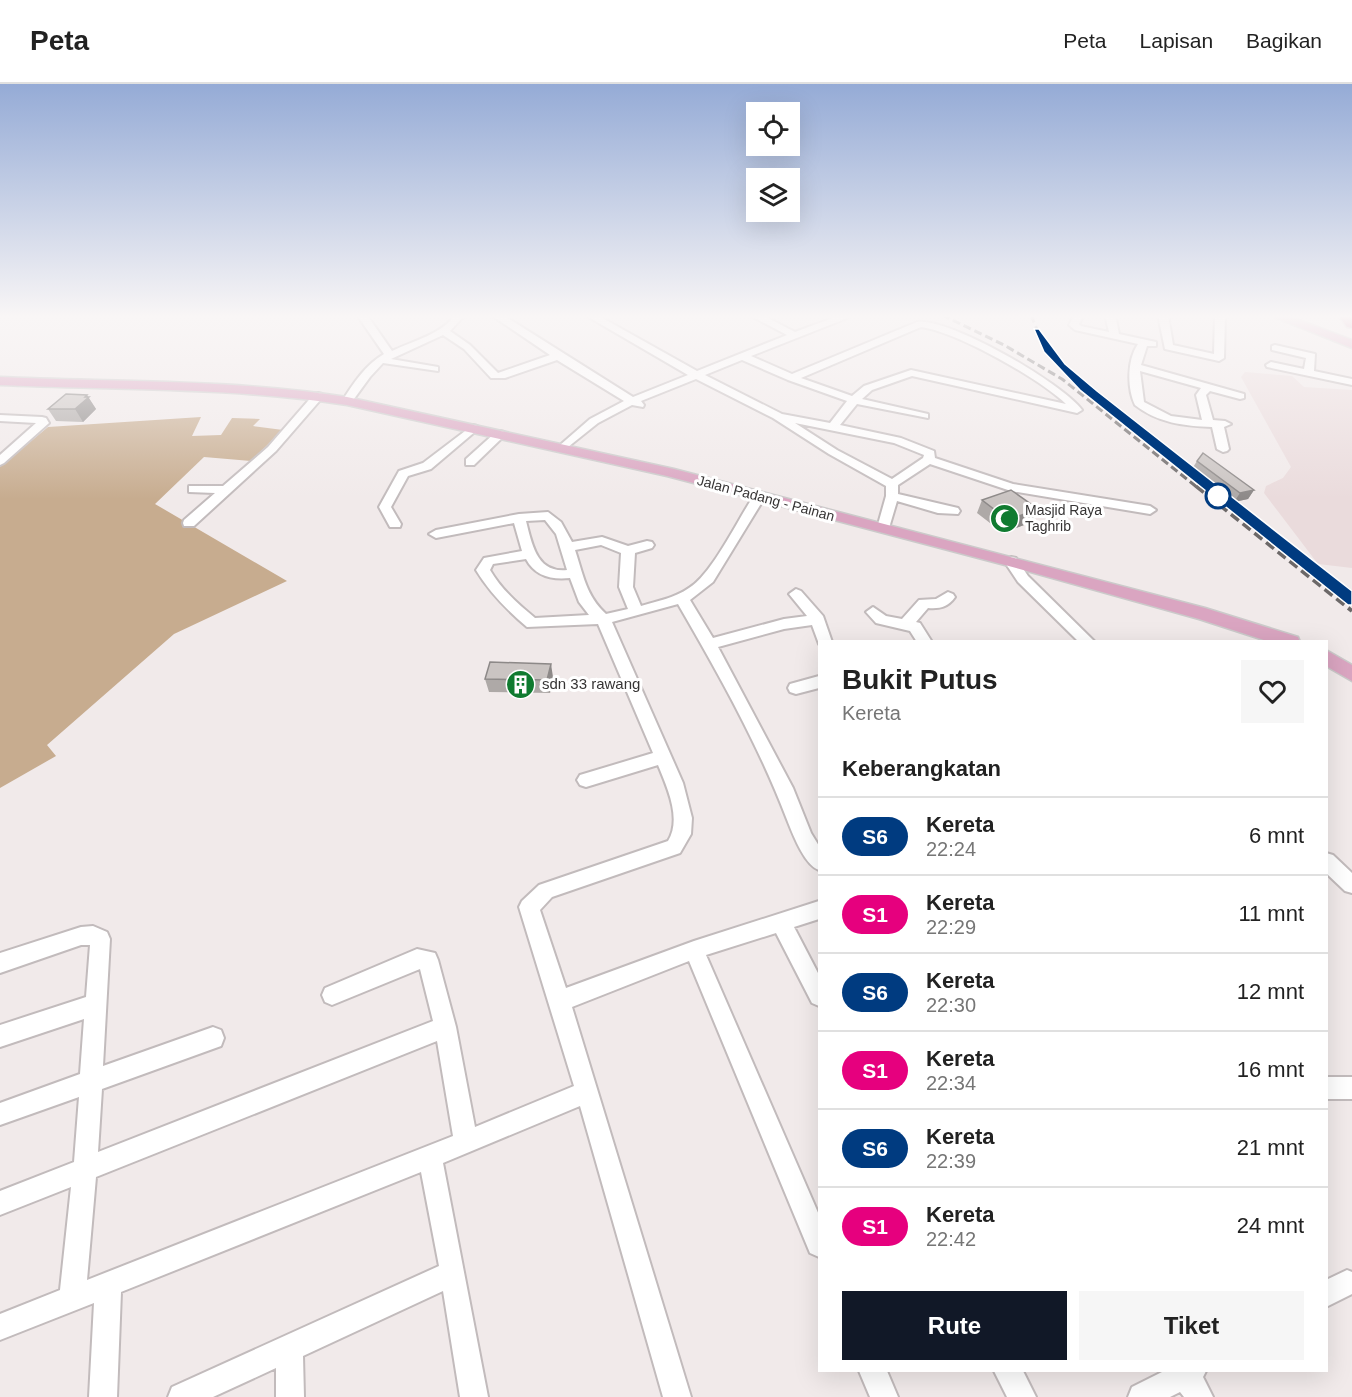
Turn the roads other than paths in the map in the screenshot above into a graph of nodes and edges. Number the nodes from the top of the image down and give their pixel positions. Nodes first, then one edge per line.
1 (365, 376) edge
2 (591, 376) edge
3 (693, 376) edge
4 (699, 376) edge
5 (788, 376) edge
6 (796, 376) edge
7 (900, 376) edge
8 (930, 376) edge
9 (1031, 376) edge
10 (1136, 376) edge
11 (1170, 376) edge
12 (1324, 376) edge
13 (792, 378) junction
14 (0, 381) edge
15 (1352, 382) edge
16 (1208, 387) junction
17 (318, 396) junction
18 (1240, 396) dead end
19 (854, 400) junction
20 (346, 401) junction
21 (632, 401) junction
22 (643, 408) dead end
23 (777, 416) junction
24 (924, 416) dead end
25 (0, 418) edge
26 (1217, 424) junction
27 (833, 427) junction
28 (473, 428) junction
29 (500, 434) junction
30 (563, 448) junction
31 (1223, 449) dead end
32 (929, 460) junction
33 (0, 461) edge
34 (470, 462) dead end
35 (193, 489) dead end
36 (226, 490) junction
37 (892, 490) junction
38 (759, 497) junction
39 (1150, 510) dead end
40 (954, 511) dead end
41 (519, 518) junction
42 (189, 523) dead end
43 (395, 524) dead end
44 (883, 528) junction
45 (436, 534) dead end
46 (646, 545) dead end
47 (568, 547) junction
48 (628, 551) junction
49 (528, 554) junction
50 (1011, 561) junction
51 (576, 573) junction
52 (796, 594) dead end
53 (948, 597) dead end
54 (682, 598) junction
55 (636, 612) junction
56 (873, 612) dead end
57 (603, 619) junction
58 (818, 619) junction
59 (906, 624) junction
60 (824, 640) edge
61 (924, 640) edge
62 (1086, 640) edge
63 (1285, 640) edge
64 (709, 644) junction
65 (1328, 658) edge
66 (1352, 674) edge
67 (818, 682) edge
68 (796, 688) dead end
69 (662, 757) junction
70 (586, 780) dead end
71 (818, 860) edge
72 (1328, 863) edge
73 (1352, 885) edge
74 (818, 909) edge
75 (782, 922) junction
76 (694, 950) junction
77 (0, 963) edge
78 (818, 994) edge
79 (332, 995) dead end
80 (560, 1001) junction
81 (97, 1004) junction
82 (445, 1027) junction
83 (0, 1036) edge
84 (213, 1038) dead end
85 (92, 1082) junction
86 (1328, 1088) edge
87 (1352, 1088) edge
88 (586, 1092) junction
89 (0, 1114) edge
90 (466, 1141) junction
91 (430, 1157) junction
92 (85, 1171) junction
93 (0, 1203) edge
94 (818, 1242) edge
95 (453, 1273) junction
96 (108, 1286) junction
97 (72, 1299) junction
98 (0, 1327) edge
99 (289, 1350) junction
100 (873, 1372) edge
101 (1009, 1372) edge
102 (103, 1397) edge
103 (182, 1397) edge
104 (290, 1397) edge
105 (474, 1397) edge
106 (677, 1397) edge
107 (884, 1397) edge
108 (1022, 1397) edge

1 - 20 street
2 - 21 street
3 - 21 street
4 - 23 street
5 - 13 street
6 - 13 street
7 - 19 street
8 - 9 street
10 - 26 street
11 - 16 street
12 - 15 street
13 - 19 street
14 - 17 main road, Jalan Padang - Painan
16 - 18 street
16 - 26 street
17 - 20 main road, Jalan Padang - Painan
17 - 36 street
19 - 24 street
19 - 27 street
20 - 28 main road, Jalan Padang - Painan
21 - 22 street
21 - 30 street
23 - 27 street
23 - 37 street
25 - 33 street
26 - 31 street
27 - 32 street
28 - 29 main road, Jalan Padang - Painan
28 - 43 street
29 - 30 main road, Jalan Padang - Painan
29 - 34 street
30 - 38 main road, Jalan Padang - Painan
32 - 37 street
32 - 39 street
35 - 36 street
36 - 42 street
37 - 40 street
37 - 44 street
38 - 44 main road, Jalan Padang - Painan
38 - 54 street
41 - 45 street
41 - 47 street
41 - 49 street
44 - 50 main road, Jalan Padang - Painan
46 - 48 street
47 - 48 street
47 - 51 street
48 - 55 street
49 - 51 street
49 - 57 street
50 - 62 street
50 - 63 main road, Jalan Padang - Painan
51 - 57 street
52 - 58 street
53 - 59 street
54 - 55 street
54 - 64 street
55 - 57 street
56 - 59 street
57 - 69 street
58 - 60 street
58 - 64 street
59 - 61 street
64 - 71 street
65 - 66 main road
67 - 68 street
69 - 70 street
69 - 80 street
72 - 73 street
74 - 75 street
75 - 76 street
75 - 78 street
76 - 80 street
76 - 94 street
77 - 81 street
79 - 82 street
80 - 88 street
81 - 83 street
81 - 85 street
82 - 90 street
82 - 92 street
84 - 85 street
85 - 89 street
85 - 92 street
86 - 87 street
88 - 90 street
88 - 106 street
90 - 91 street
91 - 95 street
91 - 96 street
92 - 93 street
92 - 97 street
95 - 99 street
95 - 105 street
96 - 97 street
96 - 102 street
97 - 98 street
99 - 103 street
99 - 104 street
100 - 107 street
101 - 108 street

